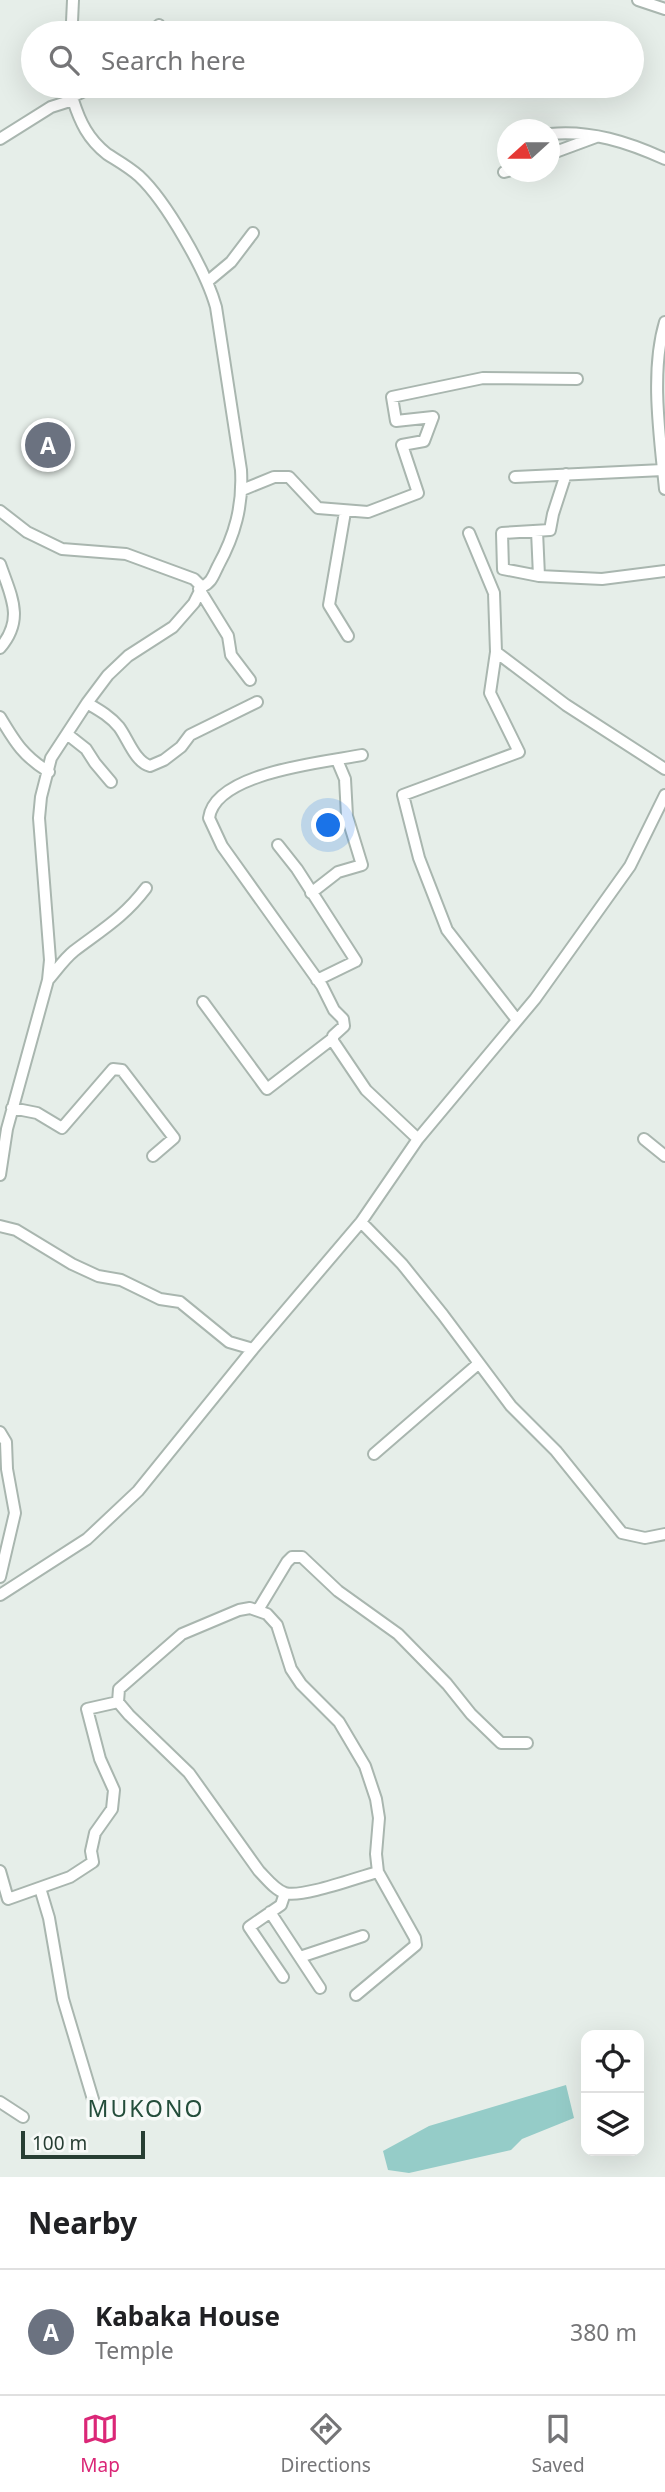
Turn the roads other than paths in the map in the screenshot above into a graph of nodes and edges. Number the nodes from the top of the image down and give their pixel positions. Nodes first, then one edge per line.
1 (73, 0) edge
2 (638, 0) edge
3 (665, 9) edge
4 (72, 21) edge
5 (65, 98) edge
6 (72, 98) edge
7 (560, 133) edge
8 (599, 136) junction
9 (0, 139) edge
10 (560, 151) edge
11 (665, 159) edge
12 (253, 233) dead end
13 (207, 282) junction
14 (665, 321) edge
15 (577, 379) dead end
16 (663, 470) junction
17 (566, 474) junction
18 (515, 477) dead end
19 (665, 489) edge
20 (242, 490) junction
21 (0, 511) edge
22 (345, 512) junction
23 (537, 531) junction
24 (469, 533) dead end
25 (0, 564) edge
26 (665, 571) edge
27 (539, 576) junction
28 (201, 588) junction
29 (348, 636) dead end
30 (0, 648) edge
31 (496, 652) junction
32 (250, 680) dead end
33 (257, 702) dead end
34 (87, 703) junction
35 (0, 717) edge
36 (67, 734) junction
37 (362, 755) dead end
38 (337, 760) junction
39 (665, 769) edge
40 (49, 772) junction
41 (111, 782) dead end
42 (665, 795) edge
43 (278, 845) dead end
44 (146, 888) dead end
45 (312, 893) junction
46 (48, 980) junction
47 (317, 980) junction
48 (203, 1002) dead end
49 (517, 1020) junction
50 (332, 1039) junction
51 (12, 1108) junction
52 (418, 1139) junction
53 (644, 1139) dead end
54 (153, 1156) dead end
55 (665, 1156) edge
56 (0, 1175) edge
57 (361, 1222) junction
58 (0, 1226) edge
59 (253, 1349) junction
60 (478, 1364) junction
61 (0, 1432) edge
62 (374, 1454) dead end
63 (665, 1534) edge
64 (0, 1577) edge
65 (0, 1595) edge
66 (258, 1610) junction
67 (117, 1702) junction
68 (527, 1743) dead end
69 (0, 1871) edge
70 (378, 1872) junction
71 (40, 1888) junction
72 (285, 1893) junction
73 (4, 1900) edge
74 (270, 1912) junction
75 (363, 1936) dead end
76 (300, 1957) junction
77 (283, 1977) dead end
78 (320, 1988) dead end
79 (356, 1995) dead end
80 (0, 2102) edge
81 (95, 2106) dead end
82 (23, 2117) dead end

1 - 4 street
2 - 3 street
5 - 9 street
6 - 13 street
7 - 8 street
8 - 10 street
8 - 11 street
12 - 13 street
13 - 20 street
14 - 16 street
15 - 22 street
16 - 17 street
16 - 19 street
17 - 18 street
17 - 23 street
20 - 22 street
20 - 28 street
21 - 28 street
22 - 29 street
23 - 27 street
23 - 27 street
24 - 31 street
25 - 30 street
26 - 27 street
28 - 32 street
28 - 34 street
31 - 39 street
31 - 49 street
33 - 34 street
34 - 36 street
35 - 40 street
36 - 40 street
36 - 41 street
37 - 38 street
38 - 45 street
38 - 47 street
40 - 46 street
42 - 49 street
43 - 45 street
44 - 46 street
45 - 47 street
46 - 51 street
47 - 50 street
48 - 50 street
49 - 52 street
50 - 52 street
51 - 54 street
51 - 56 street
52 - 57 street
53 - 55 street
57 - 59 street
57 - 60 street
58 - 59 street
59 - 65 street
60 - 62 street
60 - 63 street
61 - 64 street
66 - 67 street
66 - 68 street
66 - 70 street
67 - 71 street
67 - 72 street
69 - 73 street
70 - 72 street
70 - 79 street
71 - 73 street
71 - 81 street
72 - 74 street
74 - 76 street
74 - 77 street
75 - 76 street
76 - 78 street
80 - 82 street

